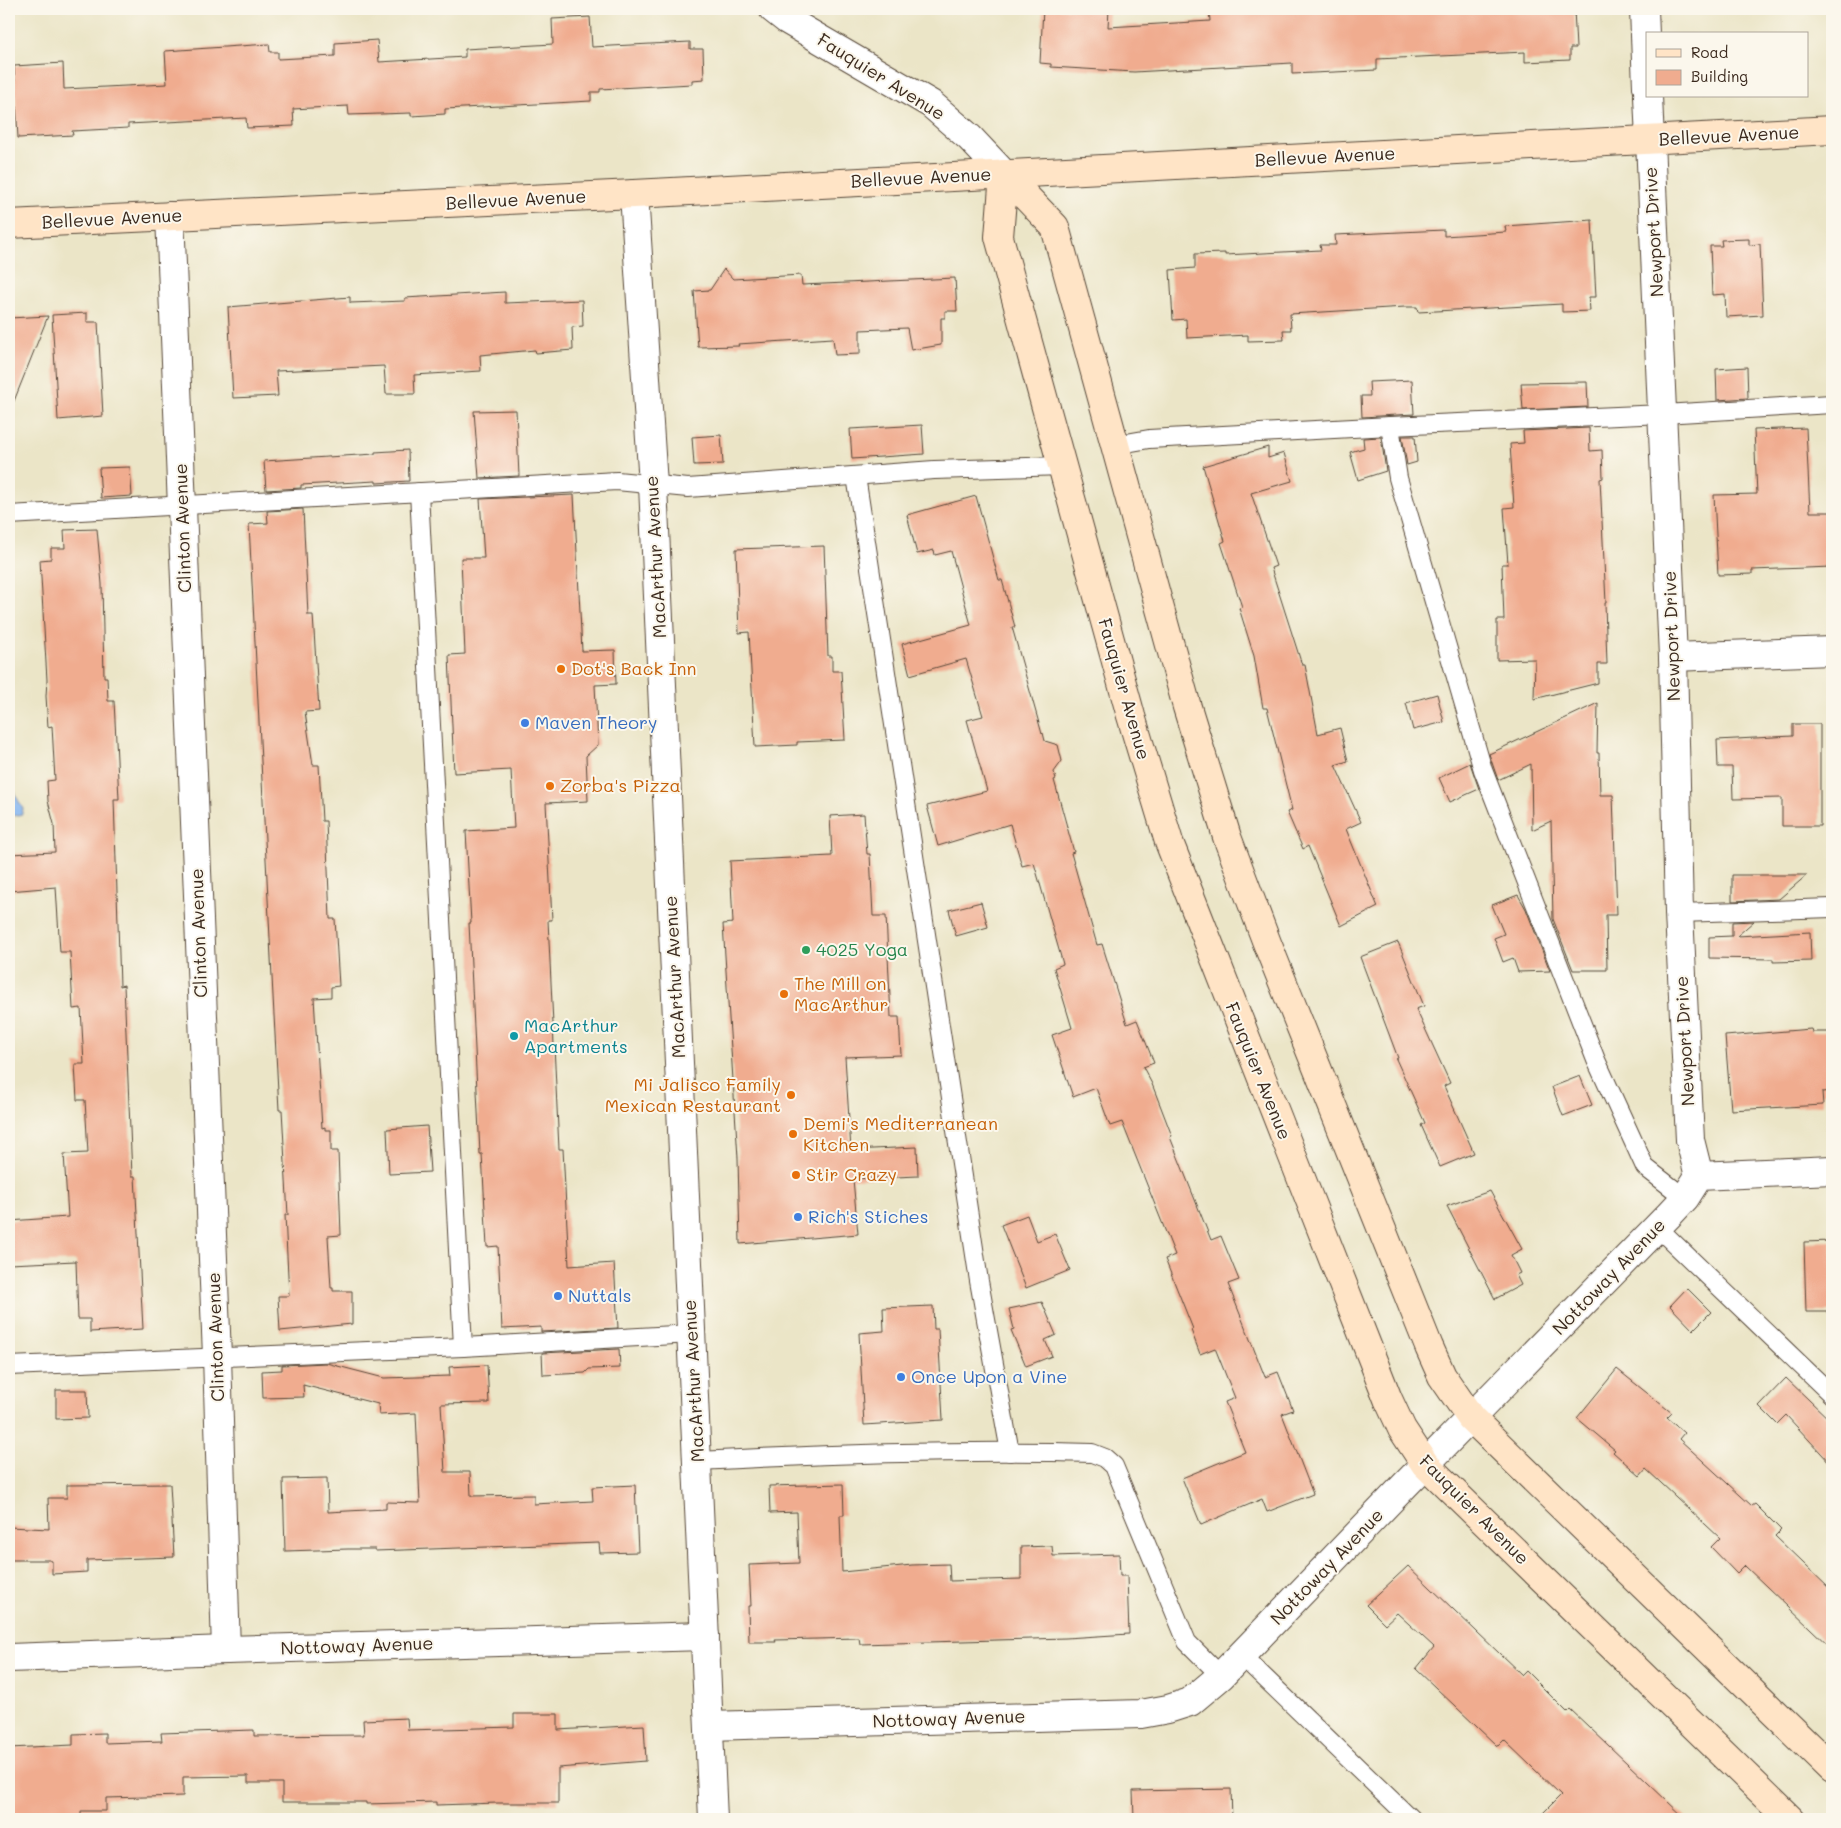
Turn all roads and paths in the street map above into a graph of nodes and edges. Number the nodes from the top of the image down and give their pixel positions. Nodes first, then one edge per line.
1 (773, 9) edge
2 (1644, 9) edge
3 (1646, 61) edge
4 (1648, 98) edge
5 (1832, 130) edge
6 (1650, 140) junction
7 (1004, 174) junction
8 (634, 194) junction
9 (170, 216) junction
10 (9, 224) edge
11 (1832, 404) edge
12 (1664, 414) junction
13 (1390, 426) junction
14 (1115, 446) junction
15 (1062, 466) junction
16 (856, 476) junction
17 (653, 485) junction
18 (419, 492) junction
19 (182, 504) junction
20 (9, 515) edge
21 (1832, 651) edge
22 (1673, 657) junction
23 (1832, 908) edge
24 (1679, 913) junction
25 (1832, 1170) edge
26 (1692, 1187) junction
27 (1657, 1227) junction
28 (692, 1334) junction
29 (463, 1347) junction
30 (217, 1356) junction
31 (9, 1366) edge
32 (1832, 1395) edge
33 (1471, 1418) junction
34 (1010, 1452) junction
35 (698, 1461) junction
36 (1426, 1464) junction
37 (705, 1636) junction
38 (226, 1650) junction
39 (1242, 1656) junction
40 (9, 1658) edge
41 (1221, 1676) junction
42 (709, 1726) junction
43 (1832, 1769) edge
44 (713, 1819) edge
45 (1412, 1819) edge
46 (1790, 1819) edge

1 - 7 street, Fauquier Avenue
2 - 3 street
4 - 6 street, Newport Drive
5 - 6 street, Bellevue Avenue
6 - 7 street, Bellevue Avenue
6 - 12 street, Newport Drive
7 - 8 street, Bellevue Avenue
7 - 14 street, Fauquier Avenue
7 - 15 street, Fauquier Avenue
8 - 9 street, Bellevue Avenue
8 - 17 street, MacArthur Avenue
9 - 10 street, Bellevue Avenue
9 - 19 street, Clinton Avenue
11 - 12 lane
12 - 13 lane
12 - 22 street, Newport Drive
13 - 14 lane
13 - 26 lane
14 - 33 street, Fauquier Avenue
15 - 16 lane
15 - 36 street, Fauquier Avenue
16 - 17 lane
16 - 34 lane
17 - 18 lane
17 - 28 street, MacArthur Avenue
18 - 19 lane
18 - 29 lane
19 - 20 lane
19 - 30 street, Clinton Avenue
21 - 22 street
22 - 24 street, Newport Drive
23 - 24 lane
24 - 26 street, Newport Drive
25 - 26 street
26 - 27 street, Nottoway Avenue
27 - 32 lane
27 - 33 street, Nottoway Avenue
28 - 29 lane
28 - 35 street, MacArthur Avenue
29 - 30 lane
30 - 31 lane
30 - 38 street, Clinton Avenue
33 - 36 street, Nottoway Avenue
33 - 43 street, Fauquier Avenue
34 - 35 lane
34 - 41 lane
35 - 37 street, MacArthur Avenue
36 - 39 street, Nottoway Avenue
36 - 46 street, Fauquier Avenue
37 - 38 street, Nottoway Avenue
37 - 42 street, MacArthur Avenue
38 - 40 street, Nottoway Avenue
39 - 41 street, Nottoway Avenue
39 - 45 lane
41 - 42 street, Nottoway Avenue
42 - 44 street, MacArthur Avenue

